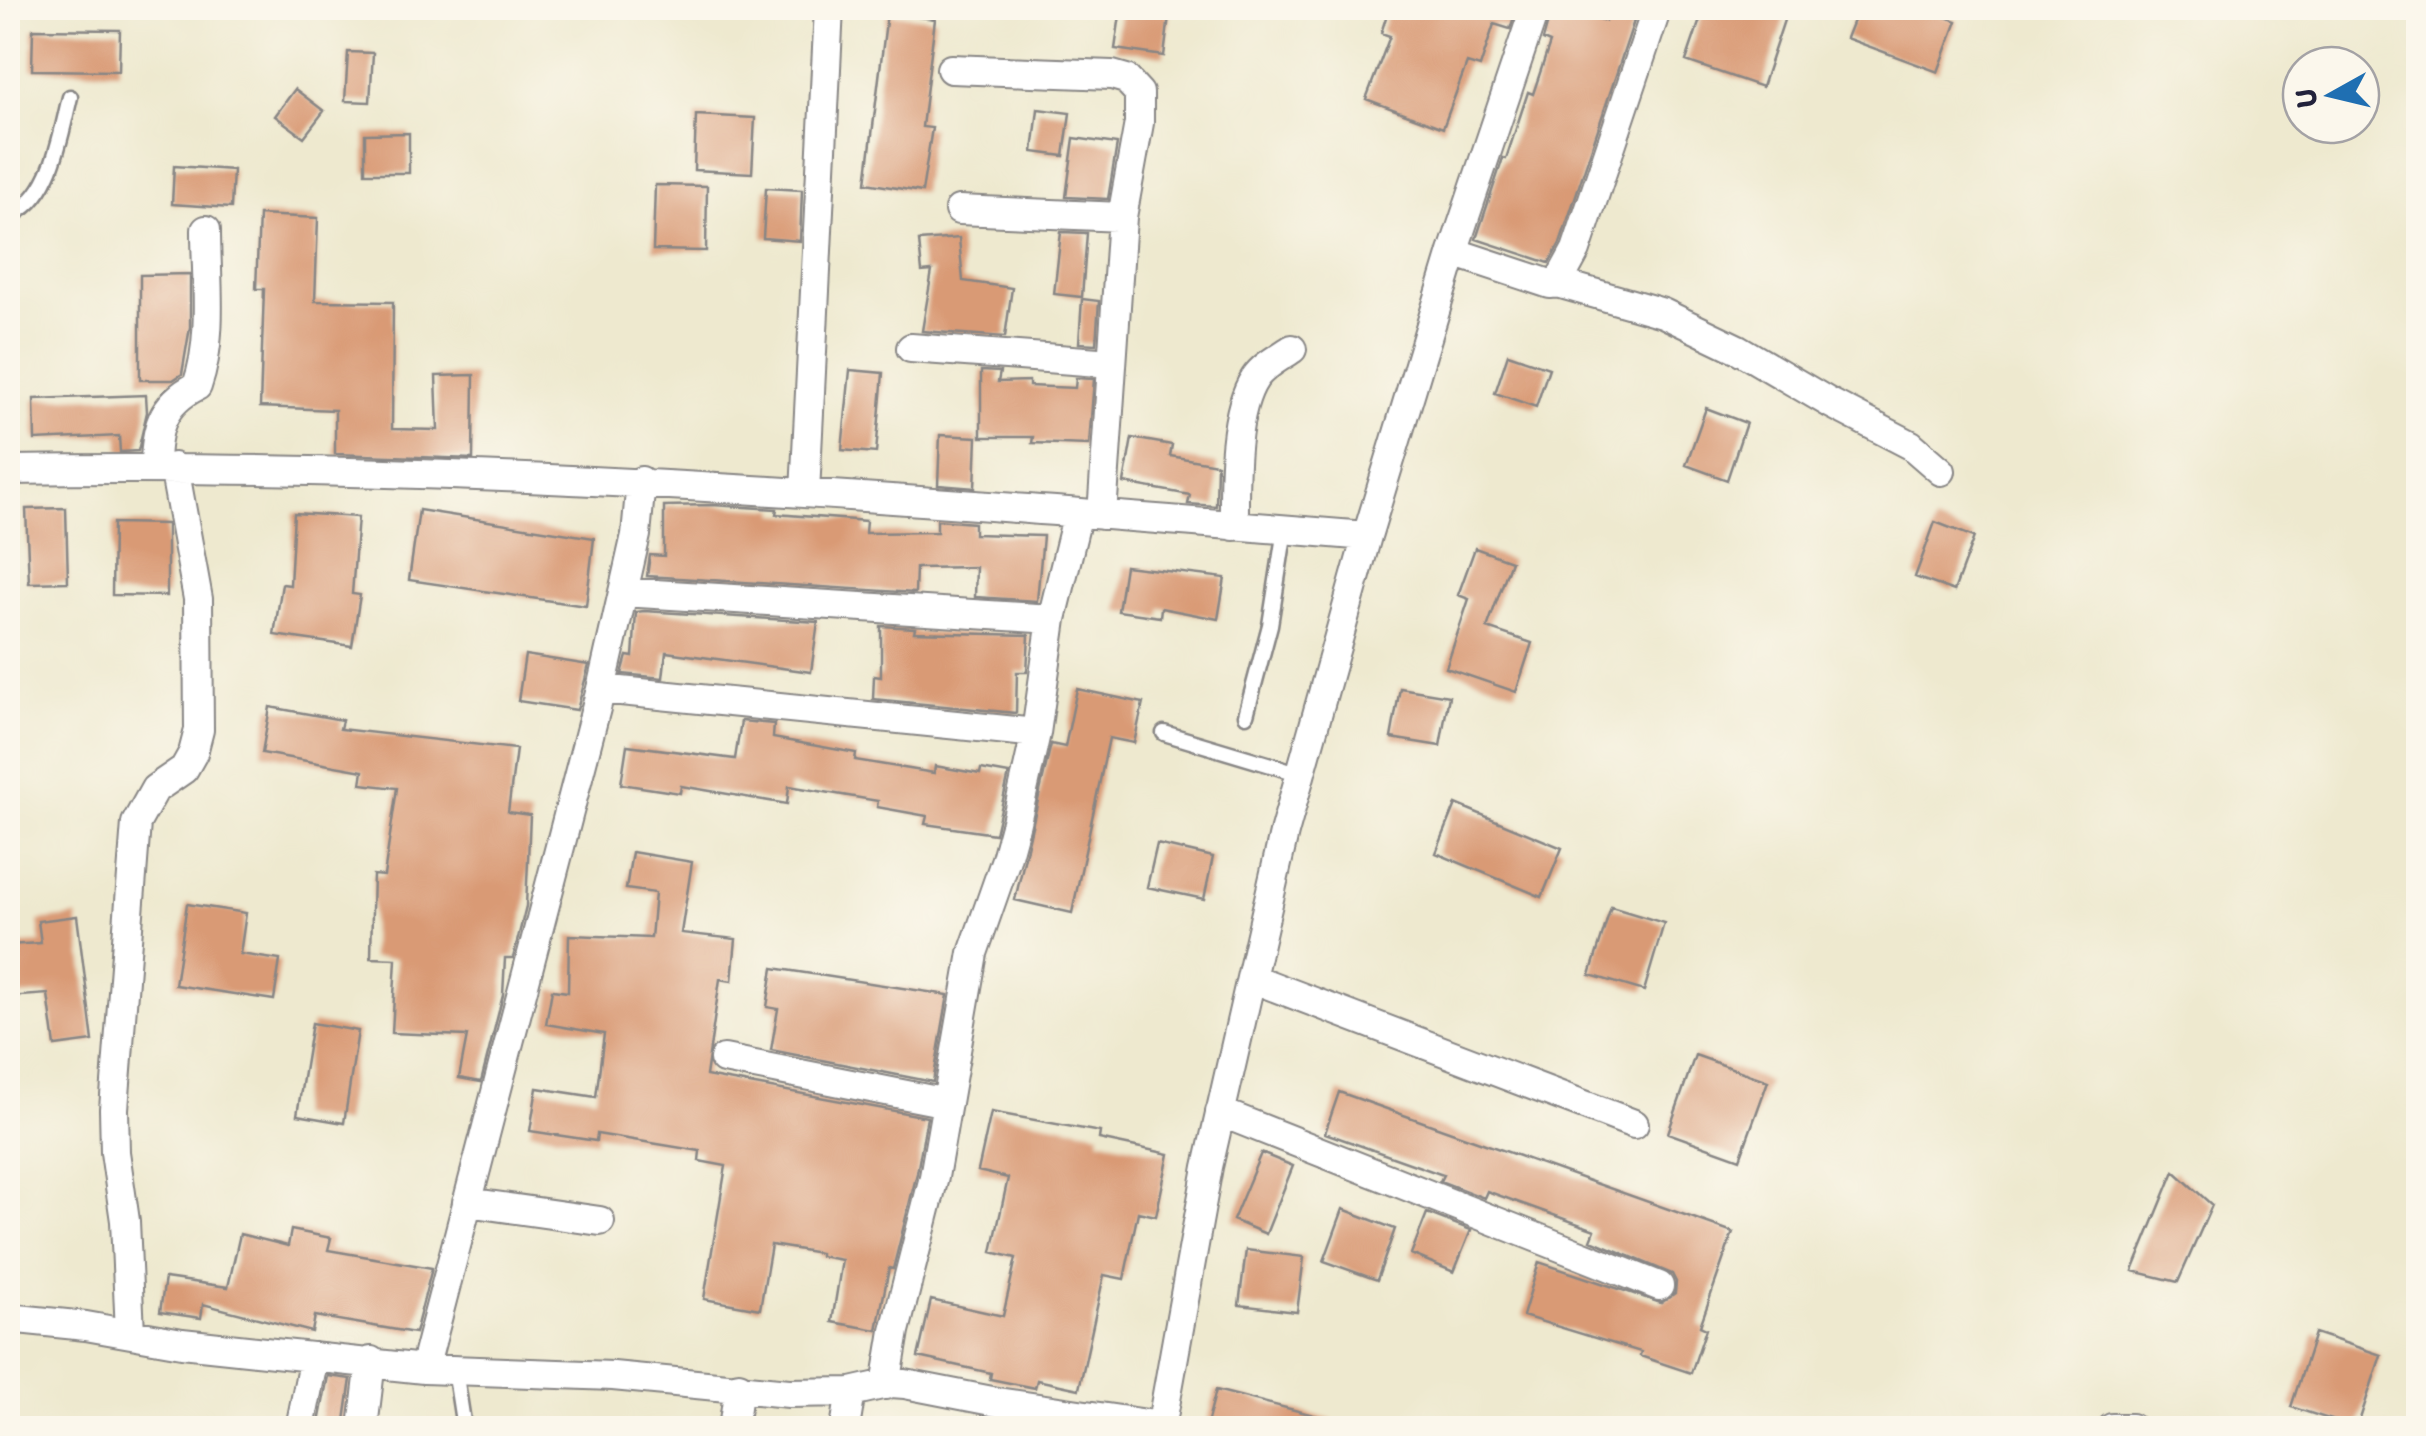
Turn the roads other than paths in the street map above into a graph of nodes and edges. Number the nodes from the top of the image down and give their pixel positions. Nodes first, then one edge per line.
1 (829, 8) edge
2 (1535, 8) edge
3 (1657, 8) edge
4 (951, 68) dead end
5 (70, 96) dead end
6 (959, 210) dead end
7 (8, 216) edge
8 (1122, 216) junction
9 (206, 230) dead end
10 (1453, 252) junction
11 (1558, 283) junction
12 (911, 348) dead end
13 (1292, 349) dead end
14 (1112, 363) junction
15 (164, 468) junction
16 (8, 470) edge
17 (1941, 471) dead end
18 (641, 481) junction
19 (804, 494) junction
20 (1090, 514) junction
21 (1234, 526) junction
22 (1285, 529) junction
23 (1367, 536) junction
24 (623, 592) junction
25 (1052, 619) junction
26 (601, 689) junction
27 (1246, 715) dead end
28 (1036, 733) junction
29 (1164, 733) dead end
30 (1301, 774) junction
31 (1251, 978) junction
32 (724, 1059) dead end
33 (947, 1103) junction
34 (1220, 1112) junction
35 (1634, 1124) dead end
36 (467, 1202) junction
37 (600, 1220) dead end
38 (1659, 1286) dead end
39 (8, 1318) edge
40 (130, 1334) junction
41 (314, 1357) junction
42 (371, 1362) junction
43 (424, 1369) junction
44 (454, 1370) junction
45 (886, 1385) junction
46 (739, 1386) junction
47 (851, 1392) junction
48 (1161, 1427) edge
49 (300, 1428) edge
50 (364, 1428) edge
51 (464, 1428) edge
52 (733, 1428) edge
53 (845, 1428) edge
54 (2112, 1428) edge
55 (2131, 1428) edge

1 - 19 street
2 - 10 street
3 - 11 street
4 - 8 street
5 - 7 lane
6 - 8 street
8 - 14 street
9 - 15 street
10 - 11 street
10 - 23 street
11 - 17 street
12 - 14 street
13 - 21 street
14 - 20 street
15 - 16 street
15 - 18 street
15 - 40 street
18 - 19 street
18 - 24 street
19 - 20 street
20 - 21 street
20 - 25 street
21 - 22 street
22 - 23 street
22 - 27 lane
23 - 30 street
24 - 25 street
24 - 26 street
25 - 28 street
26 - 28 street
26 - 36 street
28 - 33 street
29 - 30 lane
30 - 31 street
31 - 34 street
31 - 35 street
32 - 33 street
33 - 45 street
34 - 38 street
34 - 48 street
36 - 37 street
36 - 43 street
39 - 40 street
40 - 41 street
41 - 42 street
41 - 49 street
42 - 43 street
42 - 50 street
43 - 44 street
44 - 46 street
44 - 51 lane
45 - 47 street
45 - 48 street
46 - 47 street
46 - 52 street
47 - 53 street
54 - 55 street

